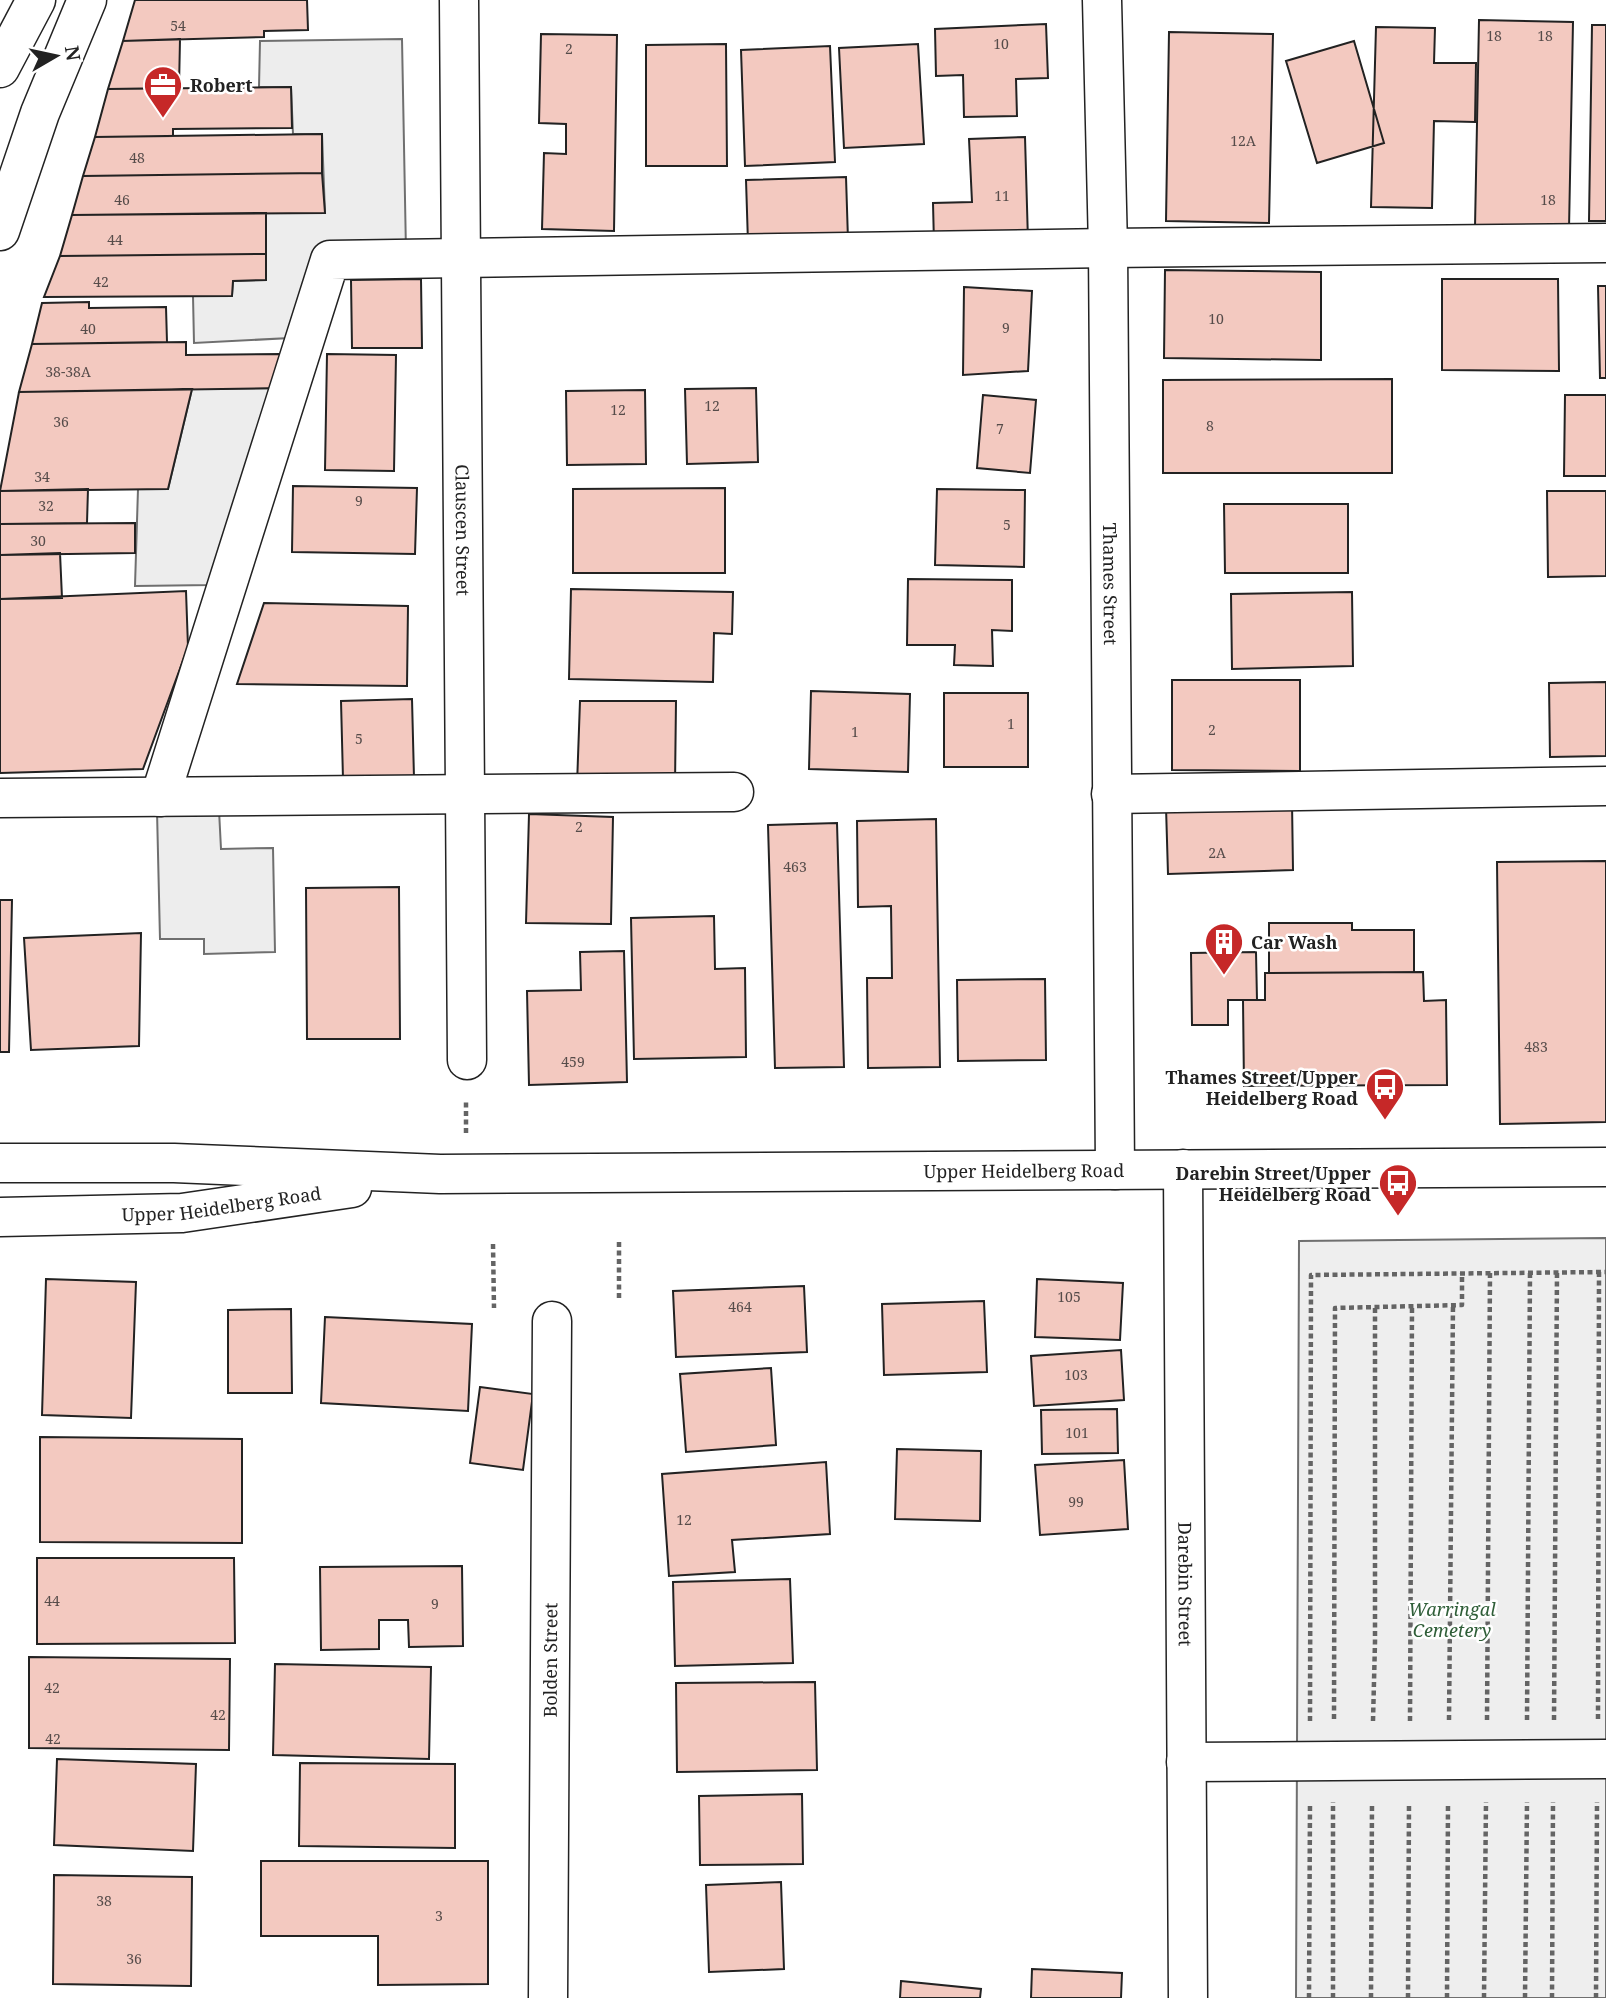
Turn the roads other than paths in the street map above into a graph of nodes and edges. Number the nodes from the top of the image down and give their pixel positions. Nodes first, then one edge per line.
1 (36, 0) edge
2 (87, 0) edge
3 (459, 0) edge
4 (1102, 0) edge
5 (0, 68) edge
6 (0, 231) edge
7 (1606, 243) edge
8 (1108, 248) junction
9 (461, 259) junction
10 (1606, 786) edge
11 (734, 792) dead end
12 (465, 794) junction
13 (1111, 794) junction
14 (160, 797) junction
15 (0, 798) edge
16 (467, 1060) road end
17 (0, 1163) edge
18 (1606, 1167) edge
19 (1183, 1169) junction
20 (1115, 1170) junction
21 (453, 1174) junction
22 (0, 1217) edge
23 (552, 1321) dead end
24 (1602, 1759) edge
25 (1186, 1762) junction
26 (548, 1998) edge
27 (1188, 1998) edge

1 - 5 main road
2 - 6 main road
3 - 9 main road, Clauscen Street
4 - 8 main road, Thames Street
7 - 8 main road
8 - 9 main road
8 - 13 main road, Thames Street
9 - 12 main road, Clauscen Street
9 - 14 main road
10 - 13 main road
11 - 12 main road
12 - 14 main road
12 - 16 main road, Clauscen Street
13 - 20 main road, Thames Street
14 - 15 main road
17 - 21 main road, Upper Heidelberg Road
18 - 19 main road, Upper Heidelberg Road
19 - 20 main road, Upper Heidelberg Road
19 - 25 main road, Darebin Street
20 - 21 main road, Upper Heidelberg Road
21 - 22 main road, Upper Heidelberg Road
23 - 26 main road, Bolden Street
24 - 25 main road
25 - 27 main road, Darebin Street

